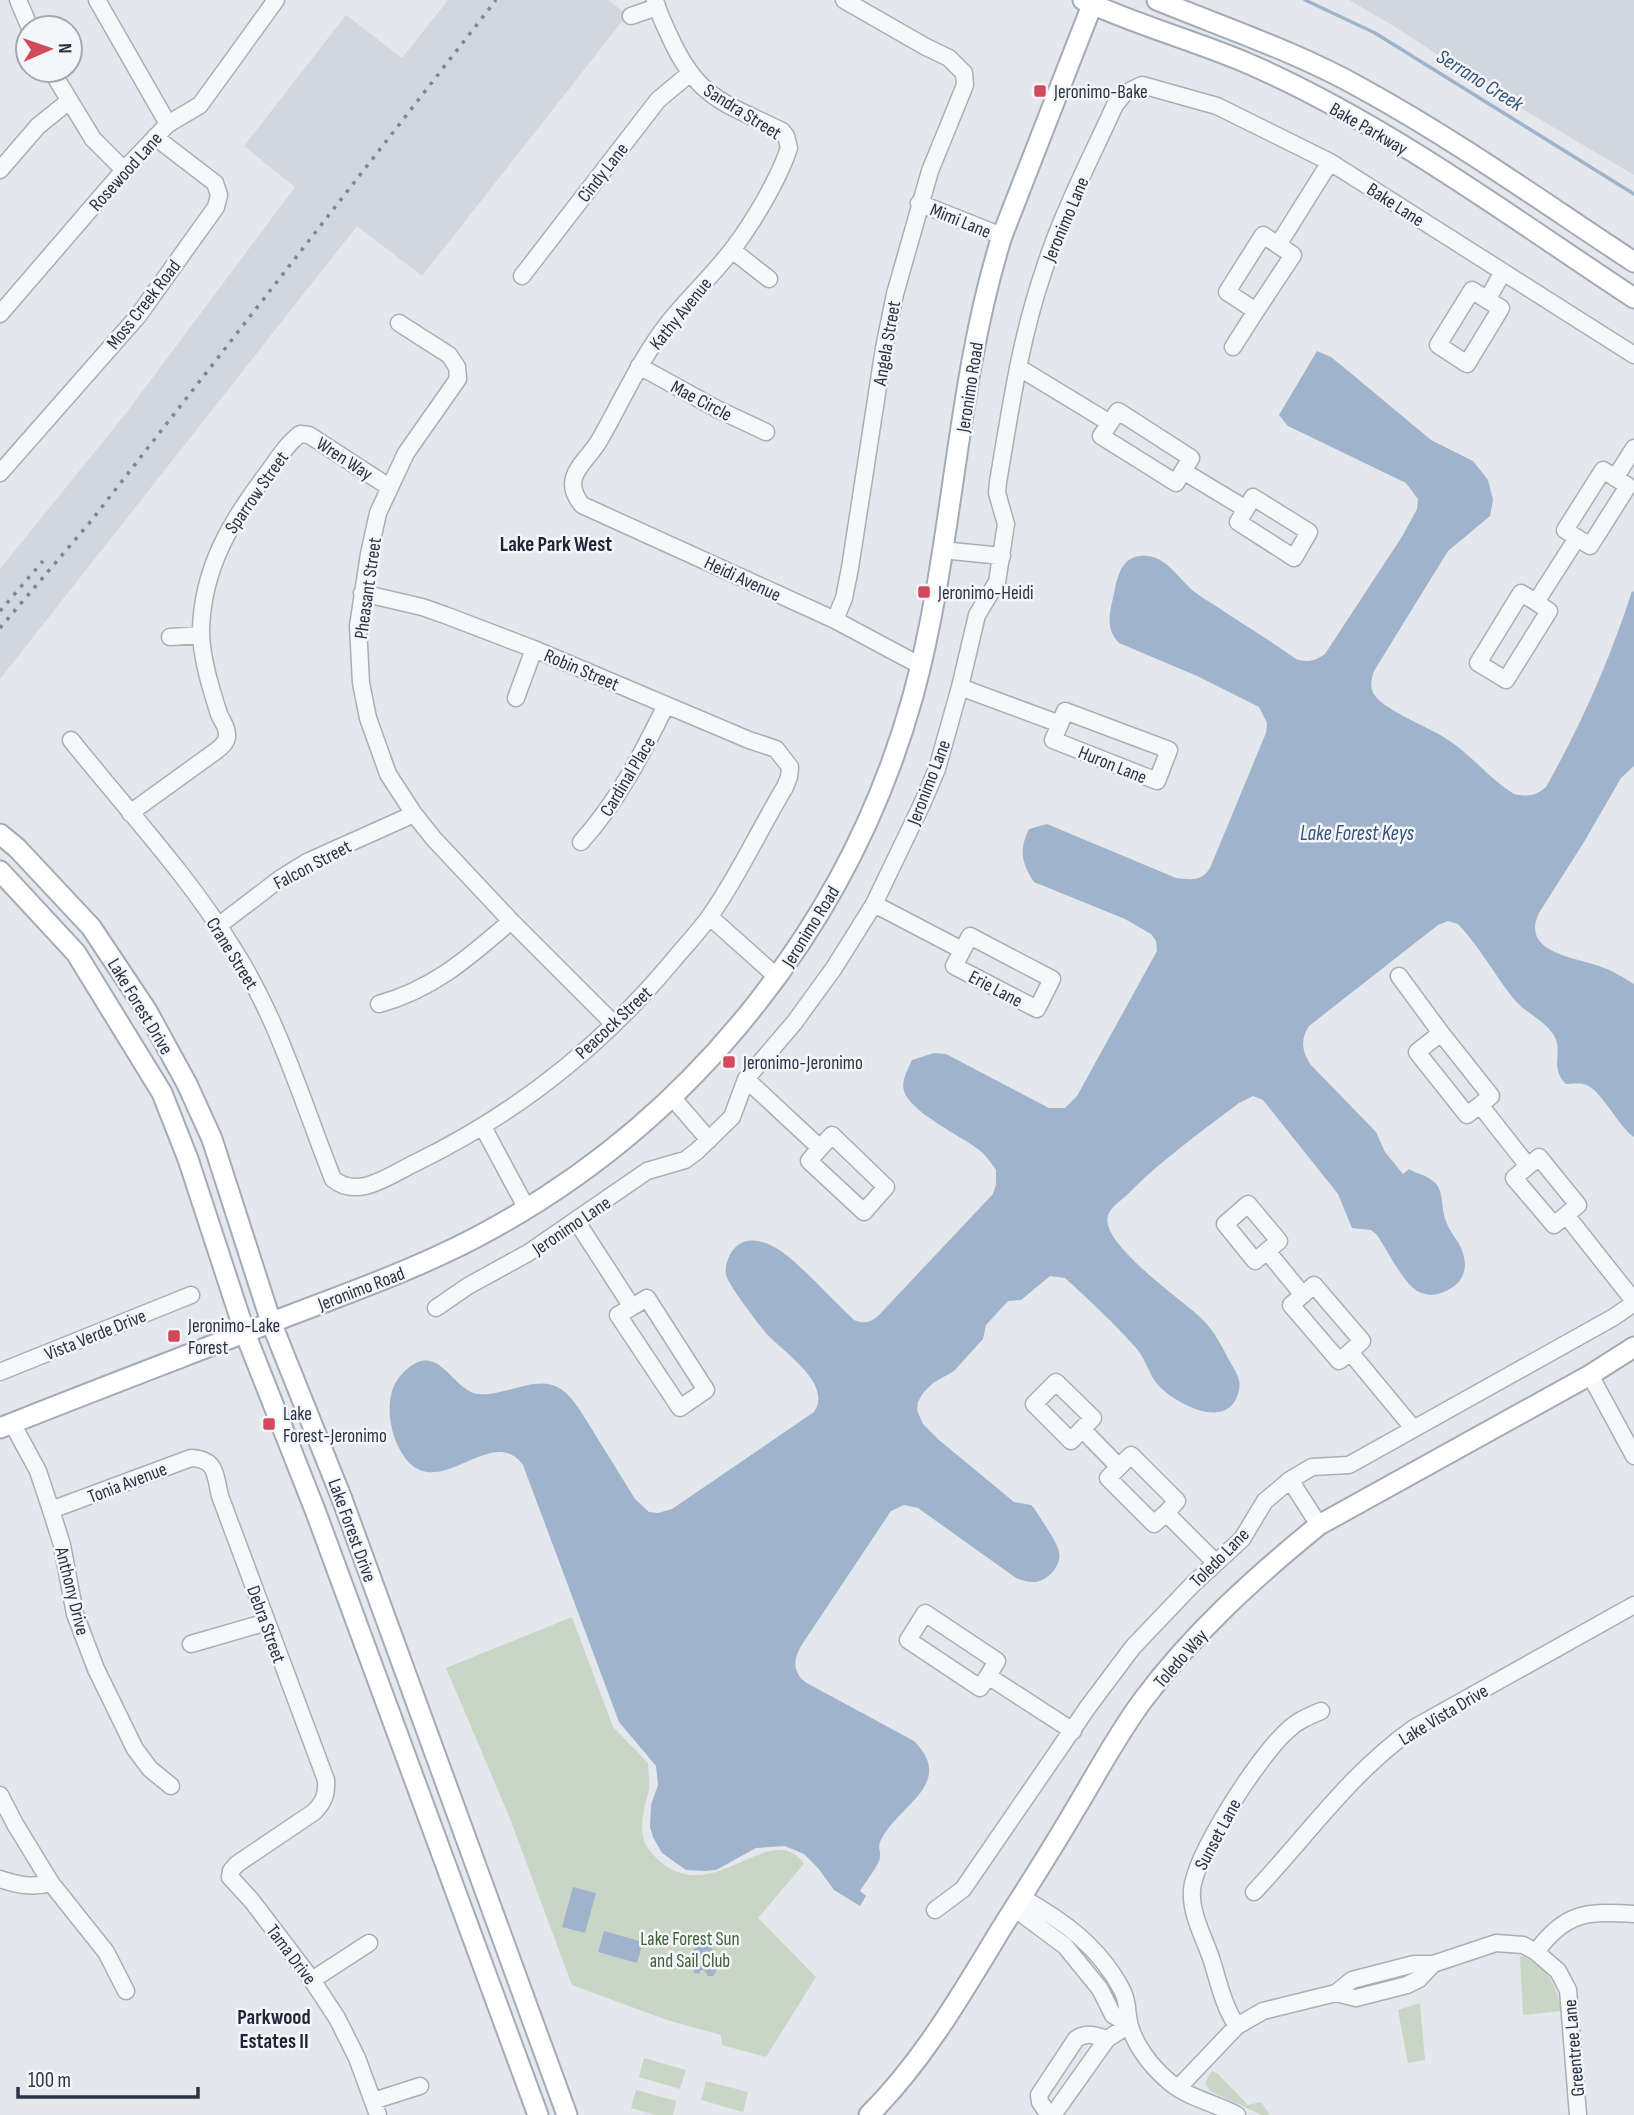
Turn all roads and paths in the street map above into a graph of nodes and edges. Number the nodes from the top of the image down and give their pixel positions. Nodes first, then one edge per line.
1 (97, 0) edge
2 (276, 0) edge
3 (844, 0) edge
4 (1157, 0) edge
5 (1089, 2) edge
6 (656, 4) edge
7 (631, 16) dead end
8 (689, 74) junction
9 (59, 84) edge
10 (1142, 85) joint
11 (69, 101) junction
12 (167, 124) junction
13 (155, 137) junction
14 (788, 141) joint
15 (1330, 162) junction
16 (0, 170) edge
17 (124, 170) junction
18 (919, 203) junction
19 (1002, 236) junction
20 (1278, 245) junction
21 (732, 250) junction
22 (1634, 262) edge
23 (1503, 272) junction
24 (522, 276) dead end
25 (769, 279) dead end
26 (1634, 298) edge
27 (1487, 300) junction
28 (1256, 311) junction
29 (0, 314) edge
30 (399, 323) dead end
31 (1233, 347) dead end
32 (1634, 355) edge
33 (639, 366) junction
34 (1018, 367) junction
35 (1110, 423) junction
36 (766, 432) dead end
37 (300, 435) joint
38 (1634, 448) edge
39 (1183, 471) junction
40 (0, 473) edge
41 (1615, 478) junction
42 (573, 486) joint
43 (389, 487) junction
44 (1246, 509) dead end
45 (1577, 538) junction
46 (942, 550) junction
47 (1002, 556) junction
48 (362, 593) junction
49 (1536, 602) junction
50 (835, 620) junction
51 (201, 635) junction
52 (170, 637) dead end
53 (534, 649) junction
54 (921, 666) junction
55 (960, 687) junction
56 (516, 698) dead end
57 (666, 705) junction
58 (1060, 724) junction
59 (71, 740) dead end
60 (790, 767) joint
61 (130, 813) junction
62 (414, 814) junction
63 (0, 834) edge
64 (581, 842) dead end
65 (0, 871) edge
66 (874, 904) junction
67 (710, 917) junction
68 (511, 920) junction
69 (218, 926) junction
70 (962, 950) junction
71 (1399, 976) dead end
72 (777, 977) junction
73 (379, 1004) dead end
74 (614, 1024) junction
75 (1441, 1033) junction
76 (746, 1079) junction
77 (672, 1097) junction
78 (1480, 1105) junction
79 (483, 1127) junction
80 (709, 1140) junction
81 (820, 1148) junction
82 (1528, 1166) junction
83 (351, 1188) joint
84 (527, 1209) junction
85 (1566, 1215) junction
86 (577, 1222) junction
87 (1267, 1251) dead end
88 (191, 1295) dead end
89 (1303, 1295) junction
90 (1634, 1302) edge
91 (632, 1307) junction
92 (436, 1308) dead end
93 (271, 1322) junction
94 (245, 1333) junction
95 (1634, 1347) edge
96 (1350, 1352) junction
97 (0, 1372) edge
98 (1590, 1375) junction
99 (6, 1425) edge
100 (1413, 1428) junction
101 (1082, 1429) dead end
102 (1634, 1456) edge
103 (203, 1458) joint
104 (1119, 1467) junction
105 (1290, 1480) junction
106 (51, 1510) junction
107 (1166, 1513) junction
108 (1319, 1525) junction
109 (1216, 1563) junction
110 (1634, 1605) edge
111 (267, 1622) junction
112 (191, 1644) dead end
113 (988, 1676) junction
114 (1321, 1711) dead end
115 (1073, 1731) junction
116 (171, 1786) dead end
117 (0, 1795) edge
118 (230, 1877) joint
119 (0, 1879) edge
120 (51, 1883) junction
121 (1254, 1892) dead end
122 (1018, 1903) junction
123 (935, 1910) dead end
124 (1634, 1914) edge
125 (369, 1943) dead end
126 (1536, 1952) junction
127 (312, 1980) junction
128 (126, 1991) dead end
129 (1129, 2025) junction
130 (1237, 2026) junction
131 (1107, 2039) junction
132 (420, 2086) dead end
133 (1178, 2088) junction
134 (376, 2108) edge
135 (1234, 2114) edge
136 (538, 2115) edge
137 (567, 2115) edge
138 (869, 2115) edge
139 (1051, 2115) edge
140 (1578, 2115) edge

1 - 12 street
2 - 12 street, Rosewood Lane
3 - 18 street, Angela Street
4 - 22 main road, Bake Parkway
5 - 19 main road, Jeronimo Road
5 - 26 main road, Bake Parkway
6 - 7 street
6 - 8 street, Sandra Street
8 - 14 street, Sandra Street
8 - 24 street, Cindy Lane
9 - 11 street
10 - 15 street, Bake Lane
10 - 34 street, Jeronimo Lane
11 - 16 street
11 - 17 street
12 - 13 street, Rosewood Lane
13 - 17 street, Rosewood Lane
13 - 40 street, Moss Creek Road
14 - 21 street, Kathy Avenue
15 - 20 street
15 - 23 street, Bake Lane
17 - 29 street, Rosewood Lane
18 - 19 street, Mimi Lane
18 - 50 street, Angela Street
19 - 46 main road, Jeronimo Road
20 - 28 street
20 - 28 street
21 - 25 street
21 - 33 street, Kathy Avenue
23 - 27 street
23 - 32 street, Bake Lane
27 - 27 street
28 - 31 street
30 - 43 street, Pheasant Street
33 - 36 street, Mae Circle
33 - 42 street, Kathy Avenue
34 - 35 street
34 - 47 street, Jeronimo Lane
35 - 39 street
35 - 39 street
37 - 43 street, Wren Way
37 - 51 street, Sparrow Street
38 - 41 street
39 - 44 street
41 - 45 street
41 - 45 street
42 - 50 street, Heidi Avenue
43 - 48 street, Pheasant Street
45 - 49 street
46 - 47 street
46 - 54 main road, Jeronimo Road
47 - 55 street, Jeronimo Lane
48 - 53 street, Robin Street
48 - 62 street, Pheasant Street
49 - 49 street
50 - 54 street, Heidi Avenue
51 - 52 street
51 - 61 street, Sparrow Street
53 - 56 street
53 - 57 street, Robin Street
54 - 72 main road, Jeronimo Road
55 - 58 street, Huron Lane
55 - 66 street, Jeronimo Lane
57 - 60 street, Robin Street
57 - 64 street, Cardinal Place
58 - 58 street, Huron Lane
59 - 61 street, Crane Street
60 - 67 street, Peacock Street
61 - 69 street, Crane Street
62 - 68 street, Pheasant Street
62 - 69 street, Falcon Street
63 - 93 main road, Lake Forest Drive
65 - 94 main road, Lake Forest Drive
66 - 70 street, Erie Lane
66 - 76 street, Jeronimo Lane
67 - 72 street
67 - 74 street, Peacock Street
68 - 73 street
68 - 74 street, Pheasant Street
69 - 83 street, Crane Street
70 - 70 street, Erie Lane
71 - 75 street
72 - 77 main road, Jeronimo Road
74 - 79 street, Peacock Street
75 - 78 street
75 - 78 street
76 - 80 street, Jeronimo Lane
76 - 81 street
77 - 80 street
77 - 84 main road, Jeronimo Road
78 - 82 street
79 - 83 street, Peacock Street
79 - 84 street
80 - 86 street, Jeronimo Lane
81 - 81 street
82 - 85 street
82 - 85 street
84 - 93 main road, Jeronimo Road
85 - 90 street
86 - 91 street
86 - 92 street, Jeronimo Lane
87 - 89 street
88 - 97 street, Vista Verde Drive
89 - 96 street
89 - 96 street
90 - 100 street, Toledo Lane
91 - 91 street
93 - 94 main road, Jeronimo Road
93 - 137 main road, Lake Forest Drive
94 - 99 main road, Jeronimo Road
94 - 136 main road, Lake Forest Drive
95 - 98 main road, Toledo Way
96 - 100 street
98 - 102 street
98 - 108 main road, Toledo Way
99 - 106 street, Anthony Drive
100 - 105 street, Toledo Lane
101 - 104 street
103 - 106 street, Tonia Avenue
103 - 111 street, Debra Street
104 - 107 street
104 - 107 street
105 - 108 street
105 - 109 street, Toledo Lane
106 - 116 street, Anthony Drive
107 - 109 street
108 - 122 main road, Toledo Way
109 - 115 street, Toledo Lane
110 - 121 street, Lake Vista Drive
111 - 112 street
111 - 118 street, Debra Street
113 - 113 street
113 - 115 street
114 - 130 street, Sunset Lane
115 - 123 street, Toledo Lane
117 - 120 street
118 - 127 street, Tama Drive
119 - 120 street
120 - 128 street
122 - 129 street
122 - 138 main road, Toledo Way
124 - 126 street
125 - 127 street
126 - 130 street
126 - 140 street, Greentree Lane
127 - 134 street, Tama Drive
129 - 131 street
129 - 133 street
130 - 133 street
131 - 139 street
131 - 139 street
132 - 134 street
133 - 135 street

